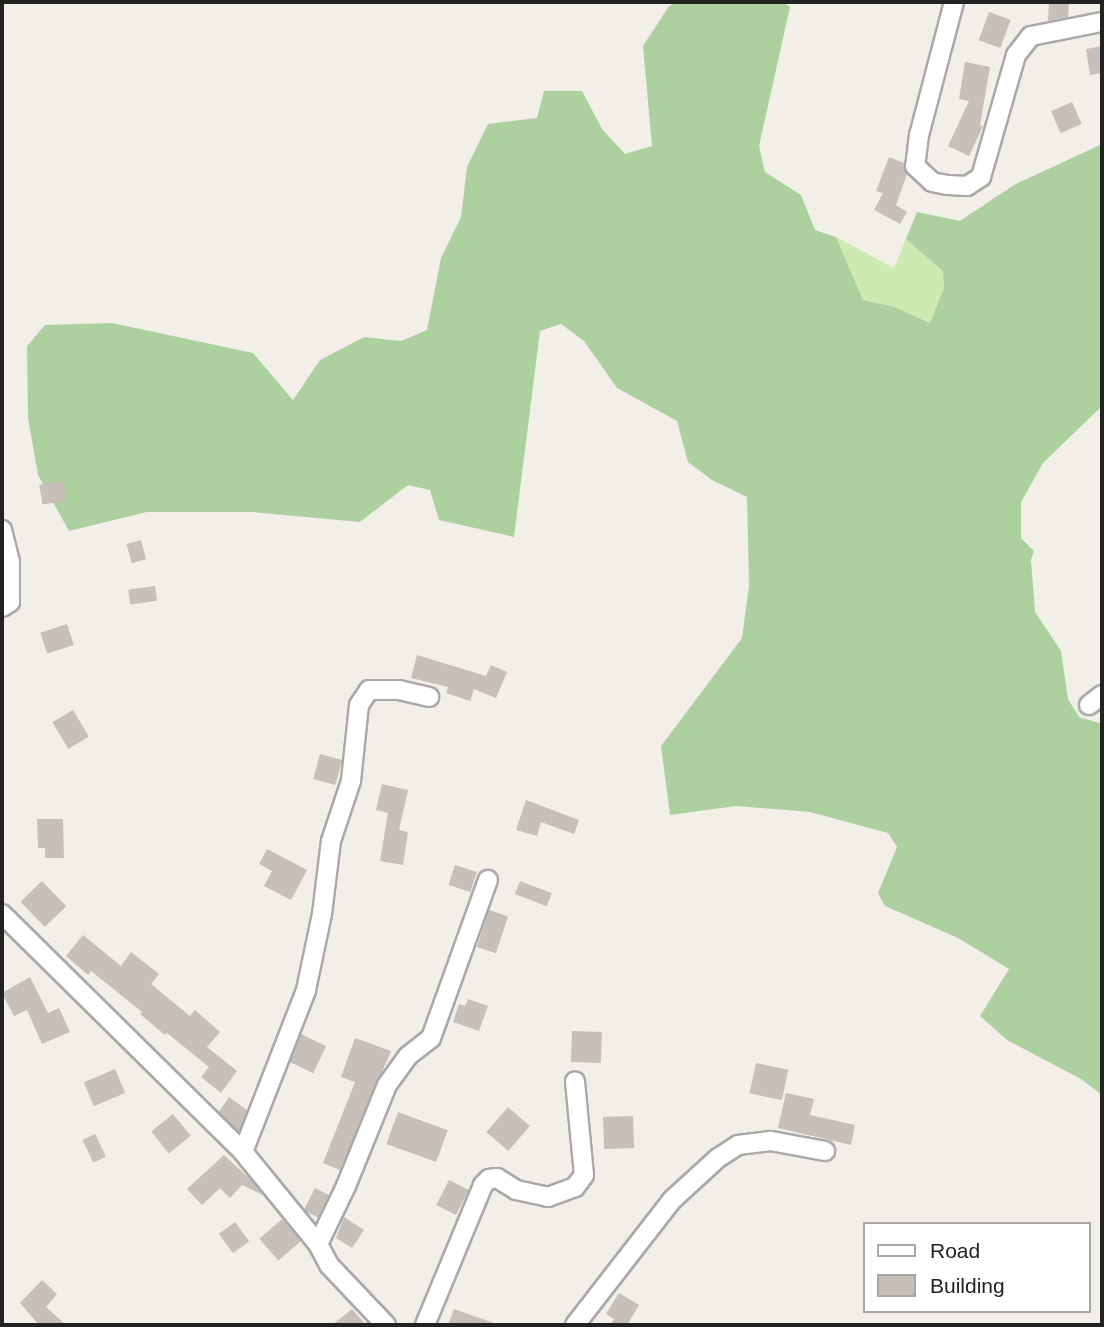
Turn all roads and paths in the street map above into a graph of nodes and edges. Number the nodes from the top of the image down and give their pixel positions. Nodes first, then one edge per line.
1 (954, 2) edge
2 (1102, 22) edge
3 (2, 530) edge
4 (2, 607) edge
5 (429, 697) dead end
6 (488, 880) dead end
7 (2, 915) edge
8 (575, 1081) dead end
9 (825, 1151) dead end
10 (243, 1152) junction
11 (318, 1244) junction
12 (386, 1325) edge
13 (425, 1325) edge
14 (575, 1325) edge

1 - 2 street
3 - 4 street
5 - 10 street
6 - 11 street
7 - 10 street
8 - 13 street
9 - 14 street
10 - 11 street
11 - 12 street

